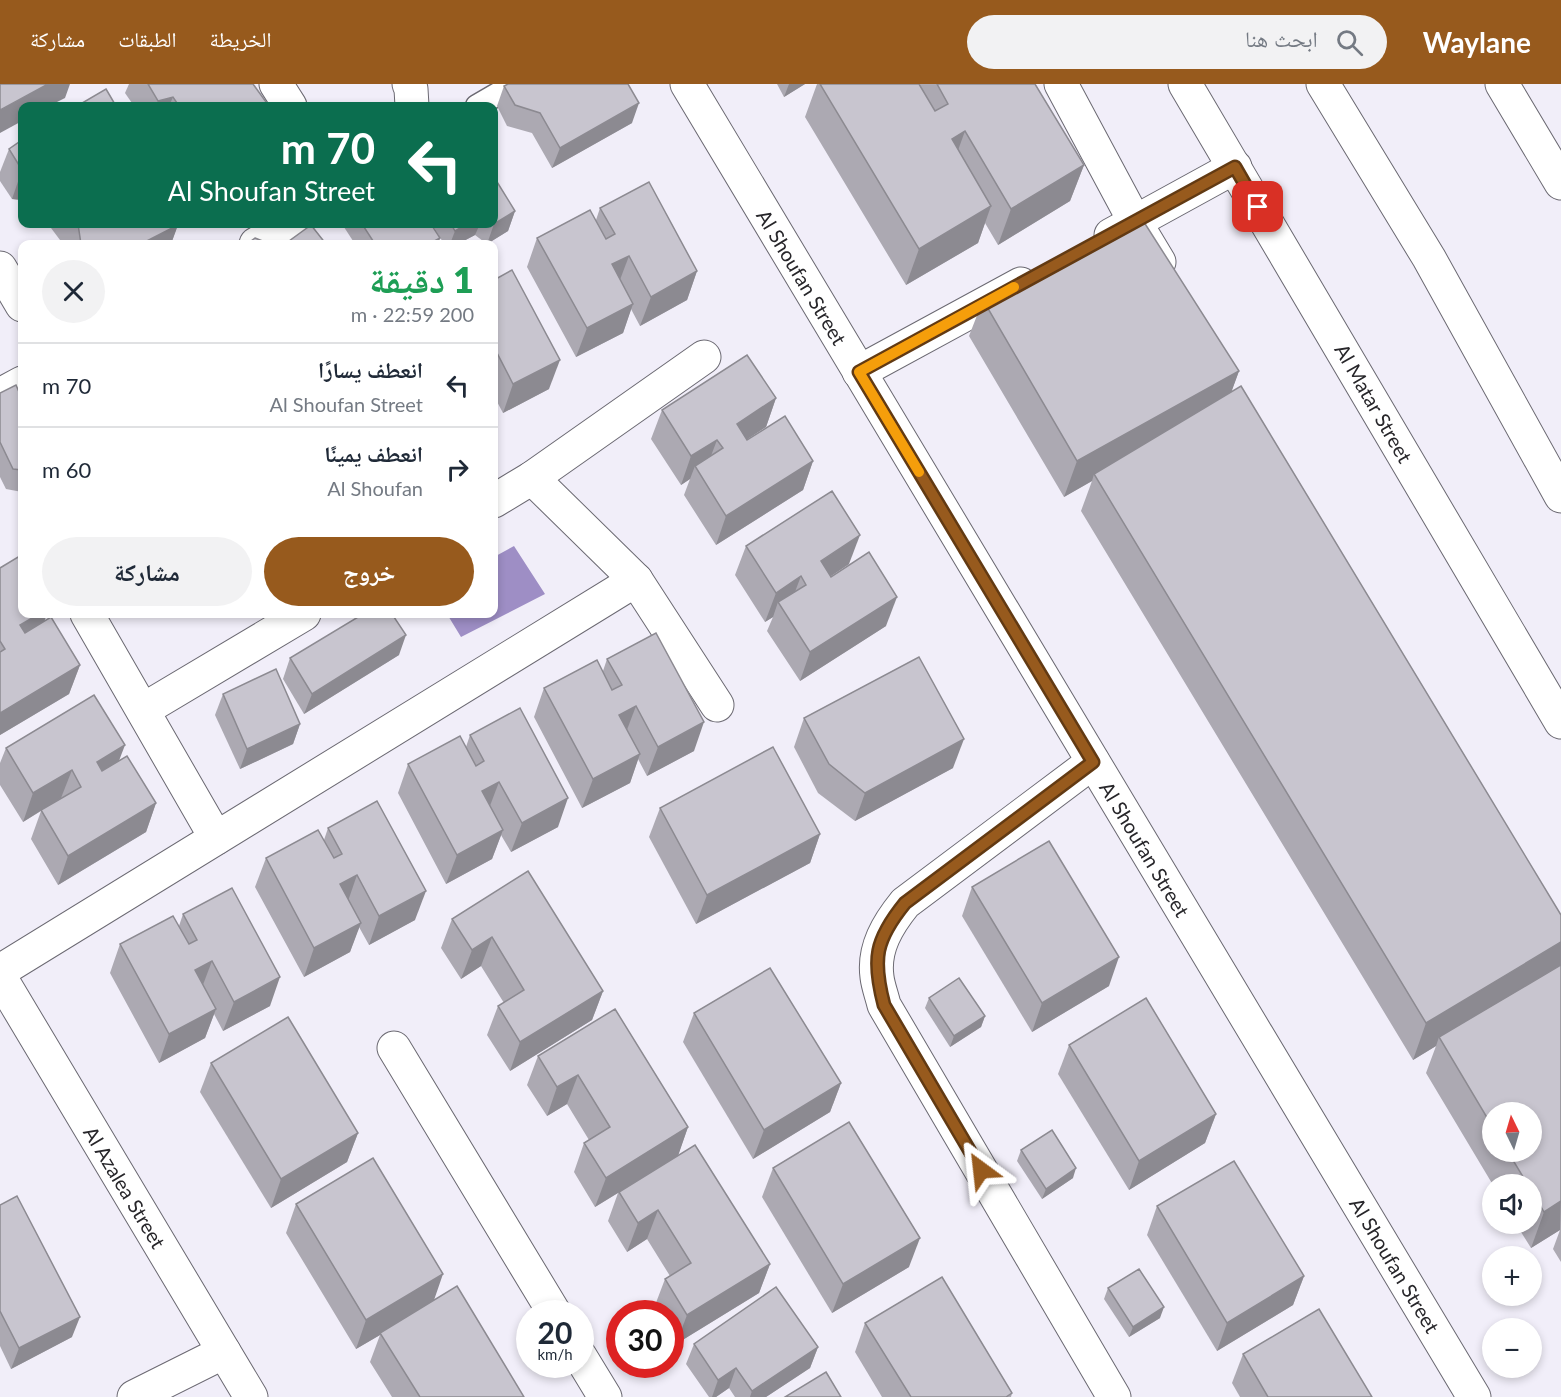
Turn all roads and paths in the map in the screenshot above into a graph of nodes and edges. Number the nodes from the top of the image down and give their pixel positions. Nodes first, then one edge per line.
1 (276, 84) edge
2 (409, 84) edge
3 (515, 84) edge
4 (687, 84) edge
5 (1061, 84) edge
6 (1185, 84) edge
7 (1323, 84) edge
8 (1502, 84) edge
9 (287, 102) edge
10 (412, 102) edge
11 (484, 102) edge
12 (1235, 167) junction
13 (1561, 183) edge
14 (1135, 222) junction
15 (284, 228) edge
16 (263, 240) edge
17 (1084, 249) edge
18 (0, 268) edge
19 (1043, 272) edge
20 (1172, 283) edge
21 (18, 298) edge
22 (704, 357) dead end
23 (859, 372) junction
24 (18, 385) edge
25 (0, 395) edge
26 (532, 478) junction
27 (1561, 496) edge
28 (498, 499) edge
29 (636, 580) junction
30 (89, 618) edge
31 (297, 618) edge
32 (717, 705) dead end
33 (142, 710) junction
34 (1561, 722) edge
35 (1093, 762) junction
36 (216, 838) junction
37 (0, 971) edge
38 (0, 977) edge
39 (394, 1048) dead end
40 (547, 1300) edge
41 (224, 1352) junction
42 (593, 1378) edge
43 (134, 1397) edge
44 (251, 1397) edge
45 (605, 1397) edge
46 (1114, 1397) edge
47 (1474, 1397) edge

1 - 9 main road
2 - 10 main road
3 - 11 lane
4 - 23 main road, Al Shoufan Street
5 - 14 main road
6 - 12 main road, Al Matar Street
7 - 27 main road
8 - 13 main road
12 - 14 main road
12 - 34 main road, Al Matar Street
14 - 17 main road
14 - 20 main road
15 - 16 main road
18 - 21 main road
19 - 23 main road
22 - 26 main road
23 - 35 main road, Al Shoufan Street
24 - 25 main road
26 - 28 main road
26 - 29 main road
29 - 32 main road
29 - 36 main road
30 - 33 main road
31 - 33 main road
33 - 36 main road
35 - 46 main road
35 - 47 main road, Al Shoufan Street
36 - 37 main road
38 - 41 main road, Al Azalea Street
39 - 40 main road
41 - 43 main road
41 - 44 main road, Al Azalea Street
42 - 45 main road

